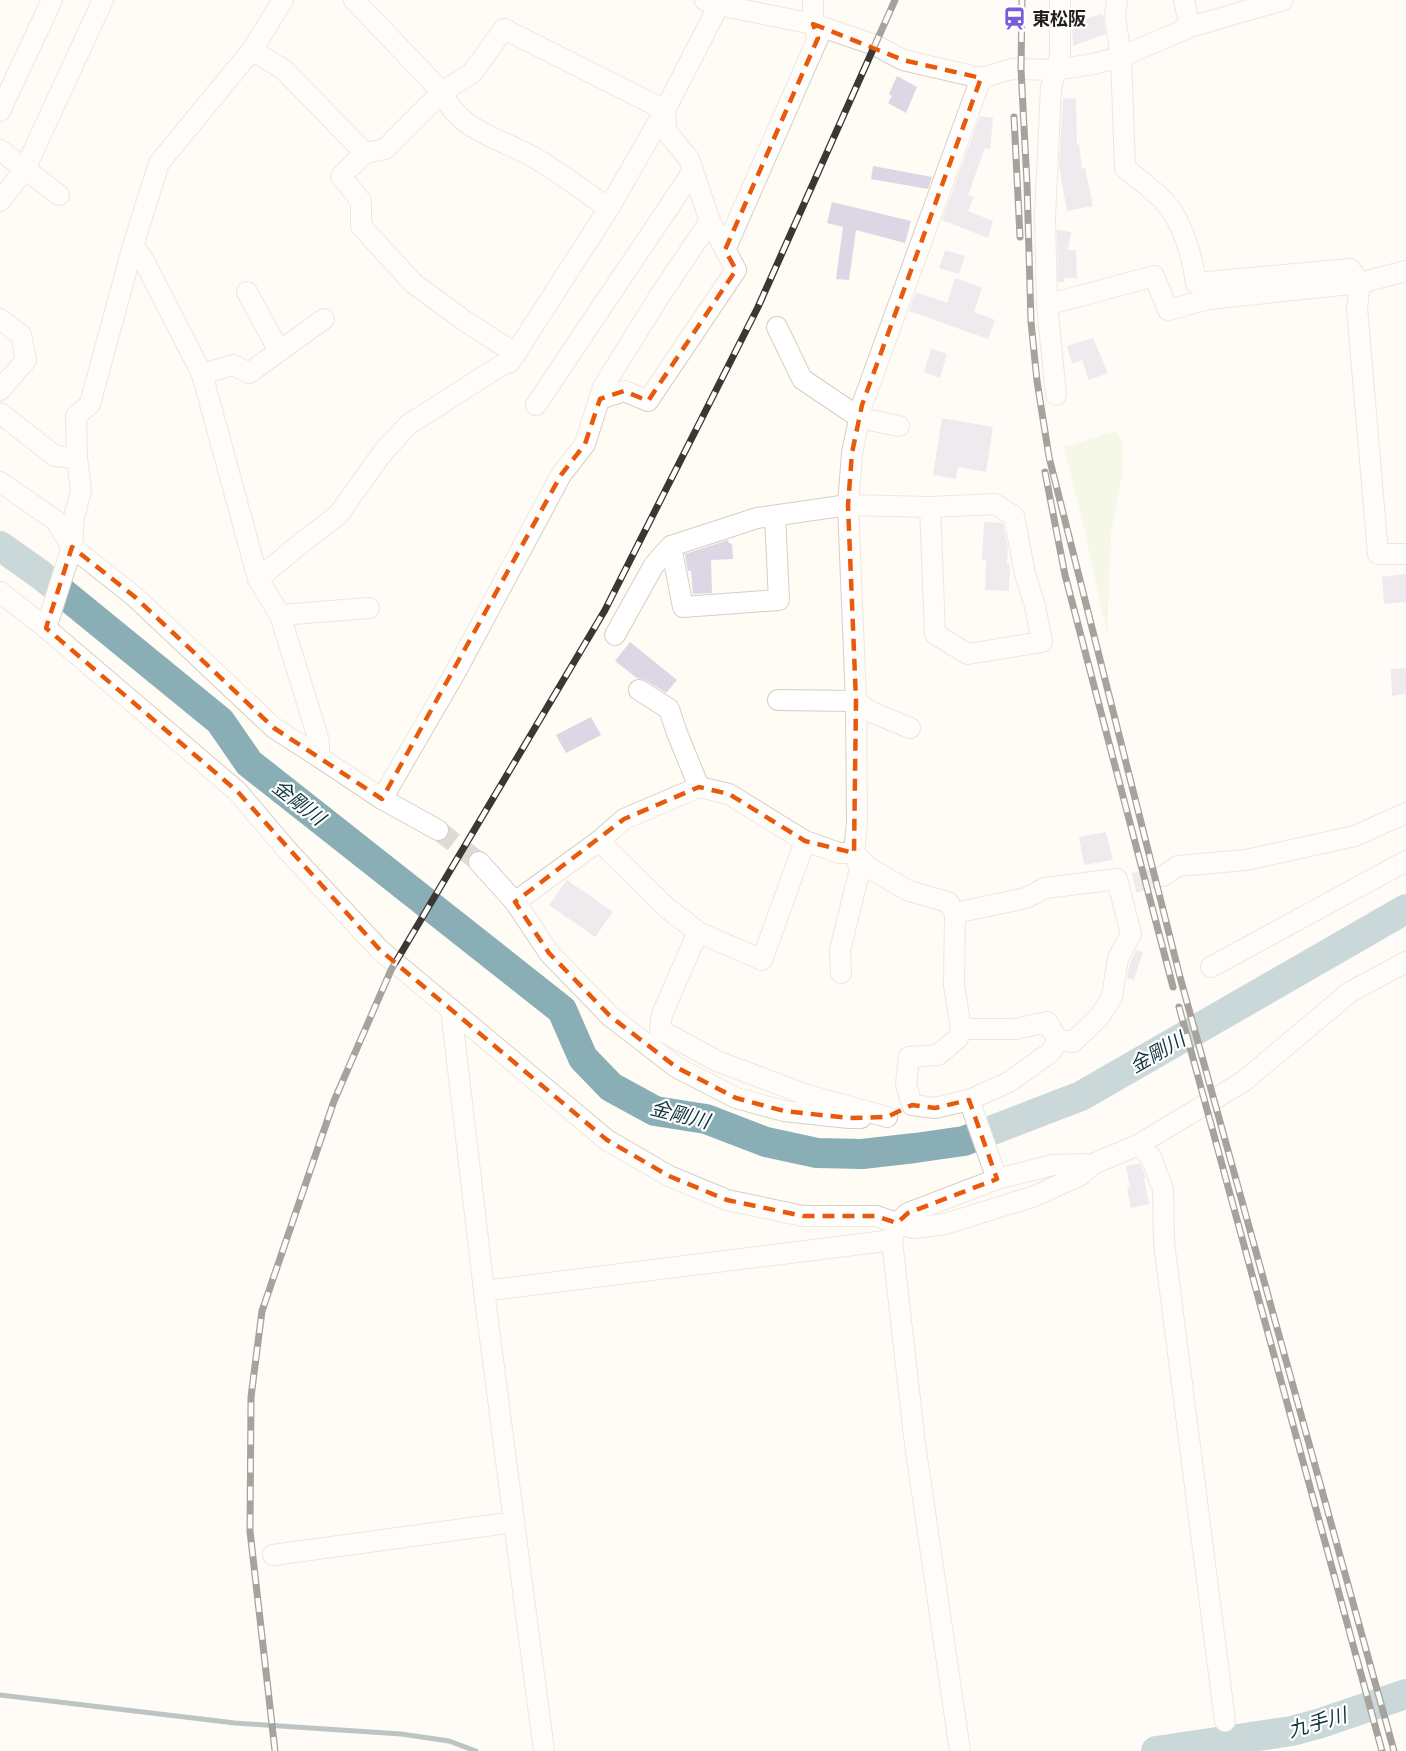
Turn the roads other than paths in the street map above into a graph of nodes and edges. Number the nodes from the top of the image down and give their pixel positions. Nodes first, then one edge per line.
1 (52, 0) edge
2 (103, 0) edge
3 (283, 0) edge
4 (354, 0) edge
5 (813, 0) edge
6 (1060, 0) edge
7 (1117, 0) edge
8 (1184, 0) edge
9 (1283, 0) edge
10 (715, 2) edge
11 (813, 24) junction
12 (1190, 27) junction
13 (252, 50) junction
14 (1121, 57) junction
15 (1055, 70) junction
16 (981, 78) junction
17 (442, 92) junction
18 (665, 110) junction
19 (0, 111) edge
20 (0, 150) edge
21 (365, 153) junction
22 (25, 169) junction
23 (693, 171) junction
24 (59, 195) dead end
25 (0, 201) edge
26 (609, 208) junction
27 (710, 221) junction
28 (133, 246) junction
29 (725, 250) junction
30 (1406, 271) edge
31 (1360, 282) junction
32 (246, 292) dead end
33 (1047, 305) junction
34 (0, 319) edge
35 (324, 319) dead end
36 (777, 327) dead end
37 (279, 351) junction
38 (516, 354) junction
39 (202, 374) junction
40 (0, 390) edge
41 (1056, 395) dead end
42 (600, 399) junction
43 (536, 405) dead end
44 (0, 413) edge
45 (860, 418) junction
46 (899, 426) dead end
47 (77, 458) junction
48 (0, 482) edge
49 (848, 505) junction
50 (930, 507) junction
51 (775, 516) junction
52 (671, 546) junction
53 (72, 547) junction
54 (1406, 555) edge
55 (1377, 563) dead end
56 (258, 579) junction
57 (0, 592) edge
58 (369, 608) dead end
59 (280, 615) junction
60 (46, 627) junction
61 (615, 635) dead end
62 (639, 690) dead end
63 (778, 700) dead end
64 (856, 700) junction
65 (910, 728) dead end
66 (319, 757) junction
67 (699, 787) junction
68 (382, 799) junction
69 (1406, 813) edge
70 (438, 830) tunnel mouth
71 (805, 841) junction
72 (600, 842) junction
73 (854, 853) junction
74 (479, 861) tunnel mouth
75 (1406, 861) edge
76 (1163, 876) tunnel mouth
77 (515, 902) junction
78 (955, 913) junction
79 (698, 932) junction
80 (1406, 962) edge
81 (1211, 967) dead end
82 (841, 972) dead end
83 (451, 1009) junction
84 (961, 1029) junction
85 (1058, 1040) junction
86 (969, 1100) junction
87 (912, 1105) junction
88 (887, 1117) junction
89 (1138, 1145) junction
90 (1093, 1164) junction
91 (995, 1172) junction
92 (894, 1232) junction
93 (484, 1291) junction
94 (514, 1522) junction
95 (273, 1556) dead end
96 (1225, 1721) dead end
97 (543, 1751) edge
98 (960, 1751) edge

1 - 19 street
2 - 22 street
3 - 13 street
4 - 17 street
5 - 11 street
6 - 15 street
7 - 14 street
8 - 12 street
9 - 12 street
10 - 11 street
10 - 18 street
11 - 16 street
11 - 29 street
12 - 14 street
13 - 21 street
13 - 28 street
14 - 15 street
14 - 31 street
15 - 16 street
15 - 33 street
16 - 45 street
17 - 18 street
17 - 21 street
17 - 26 street
18 - 23 street
18 - 26 street
20 - 22 street
21 - 38 street
22 - 24 street
22 - 25 street
23 - 27 street
23 - 43 street
26 - 38 street
27 - 29 street
27 - 42 street
28 - 39 street
28 - 47 street
29 - 42 street
30 - 31 street
31 - 33 street
31 - 54 street
32 - 37 street
33 - 41 street
34 - 40 street
35 - 37 street
36 - 45 street
37 - 39 street
38 - 56 street
39 - 56 street
42 - 68 street
44 - 47 street
45 - 46 street
45 - 49 street
47 - 53 street
48 - 53 street
49 - 50 street
49 - 51 street
49 - 64 street
50 - 50 street
51 - 52 street
51 - 52 street
52 - 61 street
53 - 60 street
53 - 66 street
54 - 55 street
56 - 59 street
57 - 60 street
58 - 59 street
59 - 66 street
60 - 83 street
62 - 67 street
63 - 64 street
64 - 65 street
64 - 73 street
66 - 68 street
67 - 71 street
67 - 72 street
68 - 70 street
69 - 76 street
71 - 73 street
71 - 79 street
72 - 77 street
72 - 79 street
73 - 78 street
73 - 82 street
74 - 77 street
75 - 81 street
77 - 88 street
78 - 84 street
78 - 85 street
79 - 88 street
80 - 89 street
83 - 92 street
83 - 93 street
84 - 85 street
84 - 87 street
85 - 86 street
86 - 87 street
86 - 91 street
87 - 88 street
89 - 90 street
89 - 96 street
90 - 91 street
90 - 92 street
91 - 92 street
92 - 93 street
92 - 98 street
93 - 94 street
94 - 95 street
94 - 97 street

